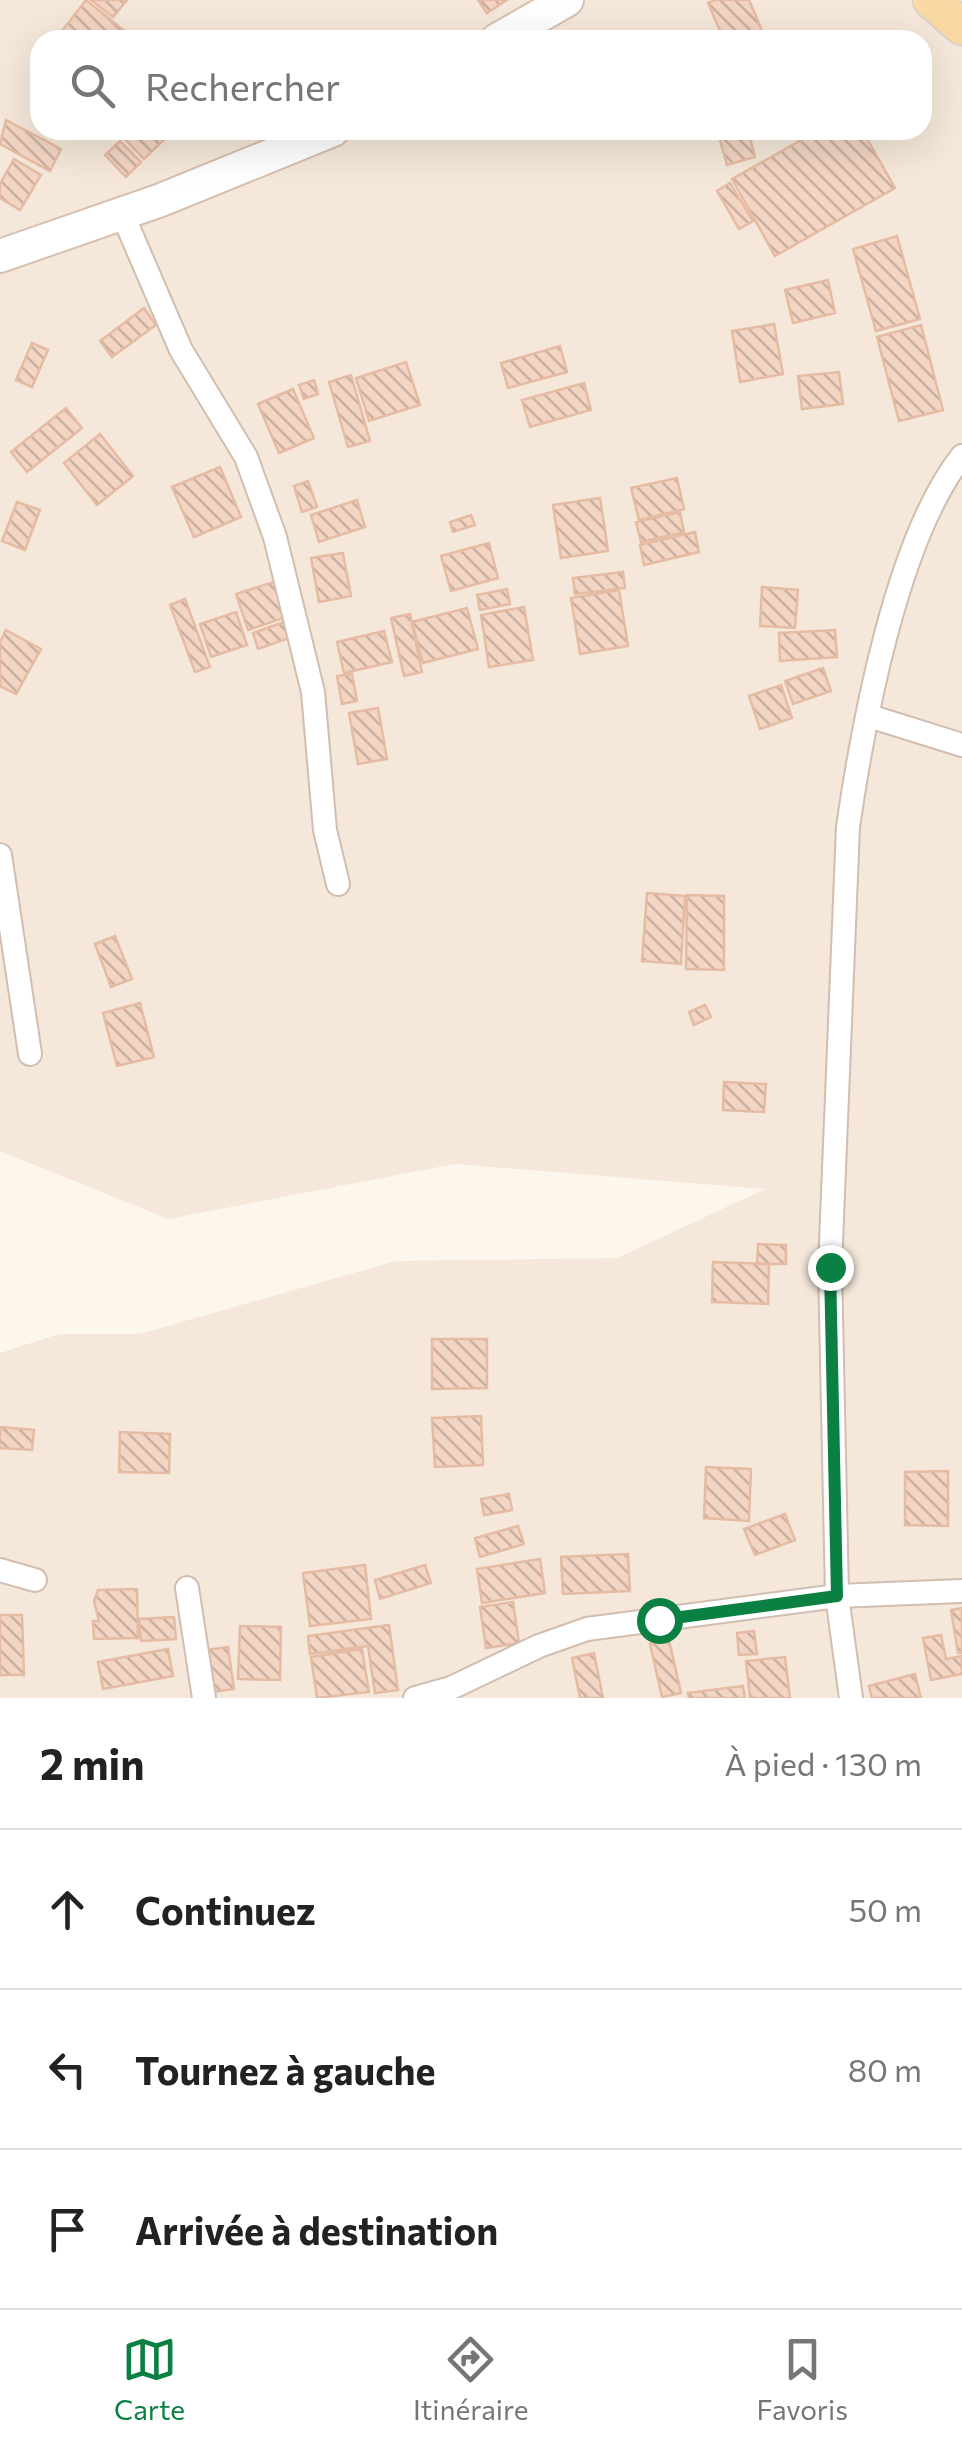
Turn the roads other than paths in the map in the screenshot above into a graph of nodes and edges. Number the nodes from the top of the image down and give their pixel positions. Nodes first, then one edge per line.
1 (567, 0) edge
2 (931, 0) edge
3 (962, 27) edge
4 (514, 30) edge
5 (307, 140) edge
6 (122, 214) junction
7 (0, 256) edge
8 (962, 456) edge
9 (869, 716) junction
10 (962, 745) edge
11 (0, 856) edge
12 (338, 884) dead end
13 (30, 1054) dead end
14 (0, 1570) edge
15 (35, 1580) dead end
16 (187, 1588) dead end
17 (962, 1590) edge
18 (837, 1596) junction
19 (204, 1698) edge
20 (415, 1698) edge
21 (851, 1698) edge

1 - 4 street
2 - 3 main road
5 - 6 street
6 - 7 street
6 - 12 street
8 - 9 street
9 - 10 street
9 - 18 street
11 - 13 street
14 - 15 street
16 - 19 street
17 - 18 street
18 - 20 street
18 - 21 street

